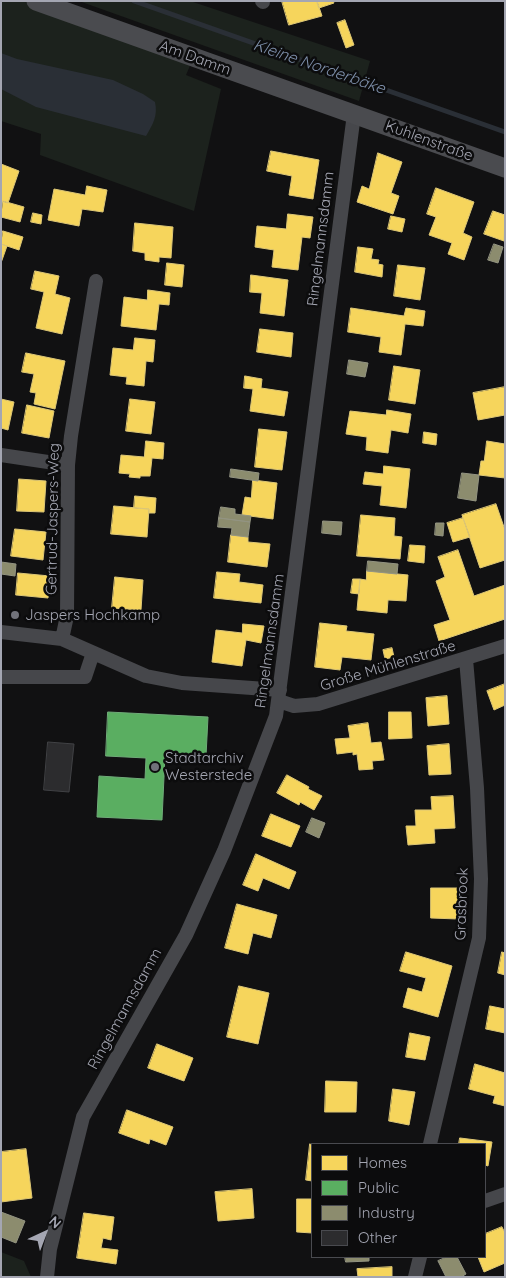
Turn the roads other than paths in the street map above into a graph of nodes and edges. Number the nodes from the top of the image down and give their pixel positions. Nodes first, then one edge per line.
1 (36, 1) edge
2 (354, 114) junction
3 (505, 168) edge
4 (96, 282) dead end
5 (1, 455) edge
6 (68, 465) junction
7 (1, 632) edge
8 (62, 639) junction
9 (505, 646) edge
10 (93, 653) junction
11 (466, 659) junction
12 (1, 677) edge
13 (279, 695) junction
14 (430, 1143) edge
15 (505, 1194) edge
16 (486, 1201) edge
17 (420, 1258) edge
18 (48, 1277) edge
19 (415, 1277) edge

1 - 2 main road, Am Damm
2 - 3 main road, Kuhlenstraße
2 - 13 street, Ringelmannsdamm
4 - 6 street, Gertrud-Jaspers-Weg
5 - 6 street
6 - 8 street, Gertrud-Jaspers-Weg
7 - 8 street, Große Mühlenstraße
8 - 10 street, Große Mühlenstraße
9 - 11 street, Große Mühlenstraße
10 - 12 street
10 - 13 street, Große Mühlenstraße
11 - 13 street, Große Mühlenstraße
11 - 14 street, Grasbrook
13 - 18 street, Ringelmannsdamm
15 - 16 street
17 - 19 street

